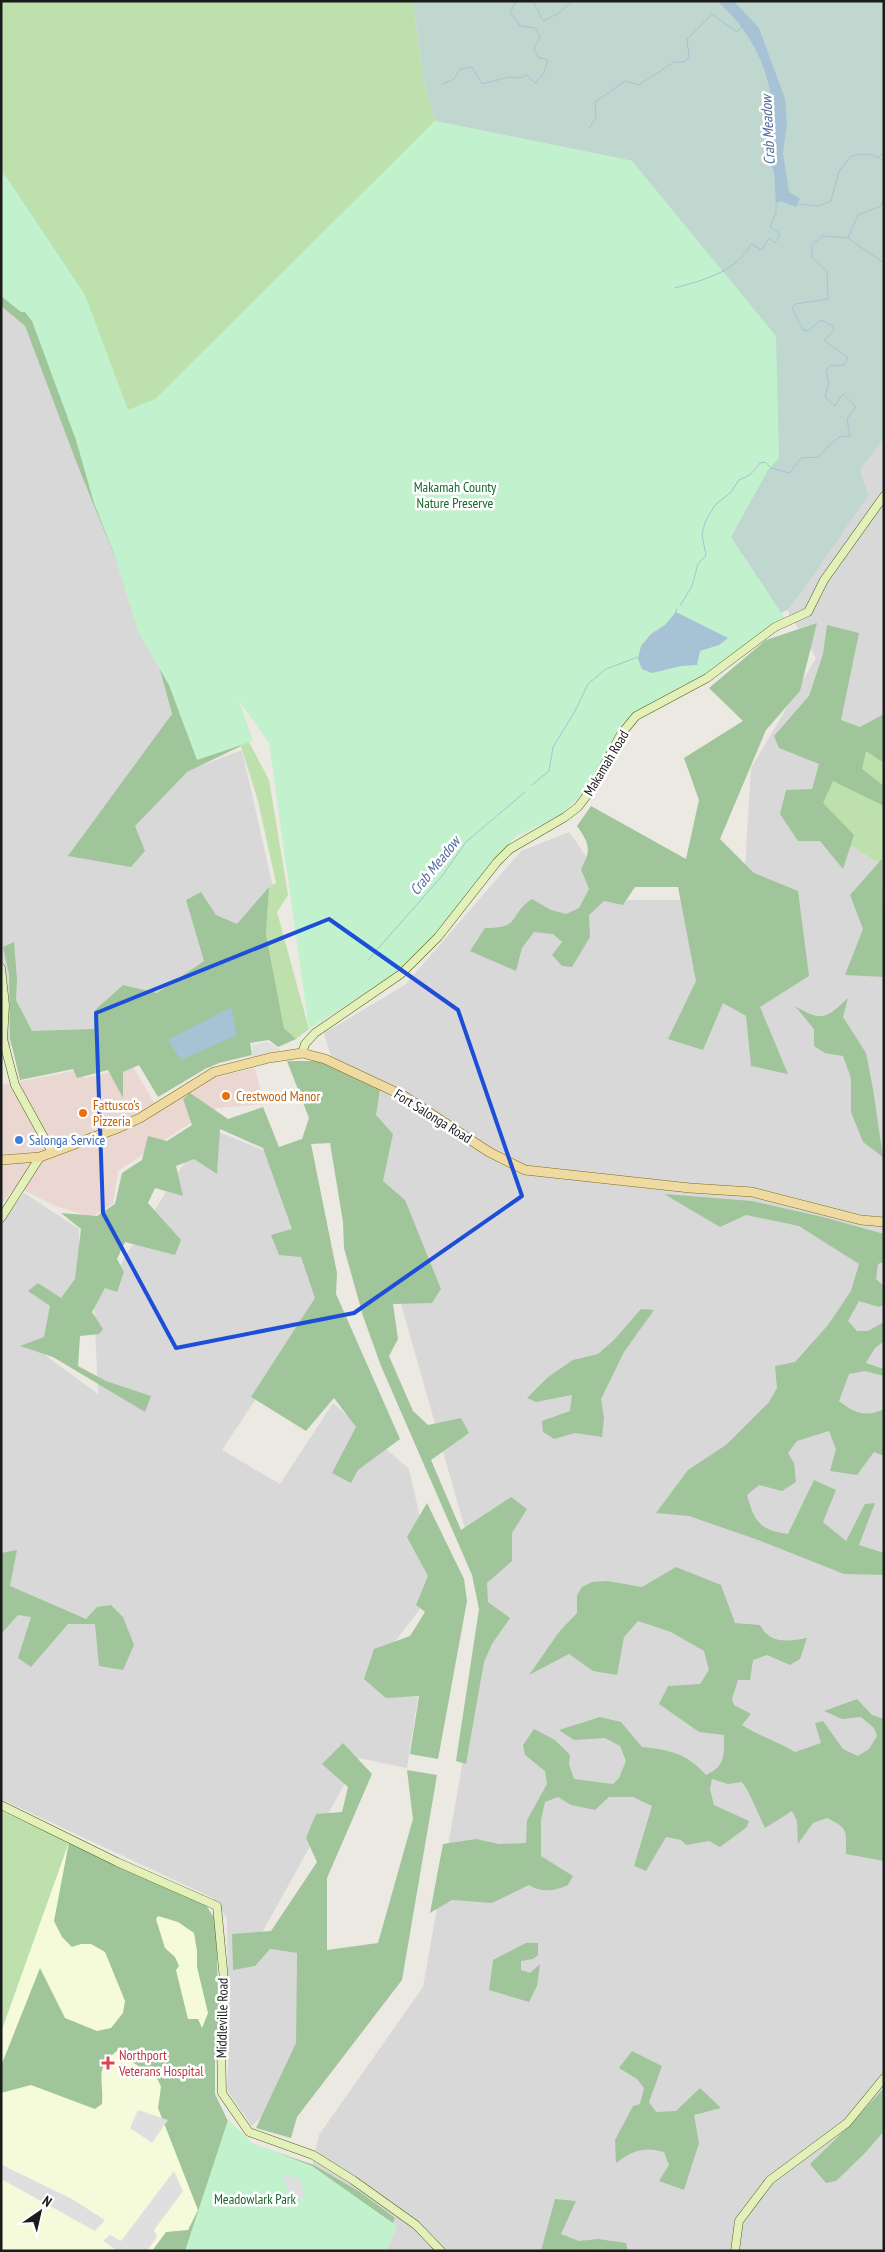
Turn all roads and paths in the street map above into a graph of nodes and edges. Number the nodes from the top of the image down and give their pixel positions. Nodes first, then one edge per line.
1 (884, 496) edge
2 (1, 968) edge
3 (302, 1053) junction
4 (52, 1152) junction
5 (40, 1157) junction
6 (1, 1160) edge
7 (1, 1218) edge
8 (884, 1222) edge
9 (1, 1805) edge
10 (884, 2078) edge
11 (441, 2251) edge
12 (735, 2251) edge

1 - 3 street, Makamah Road
2 - 4 street
3 - 4 main road, Fort Salonga Road
3 - 8 main road, Fort Salonga Road
4 - 5 main road, Fort Salonga Road
5 - 6 main road, Fort Salonga Road
5 - 7 street
9 - 11 street, Middleville Road
10 - 12 street

